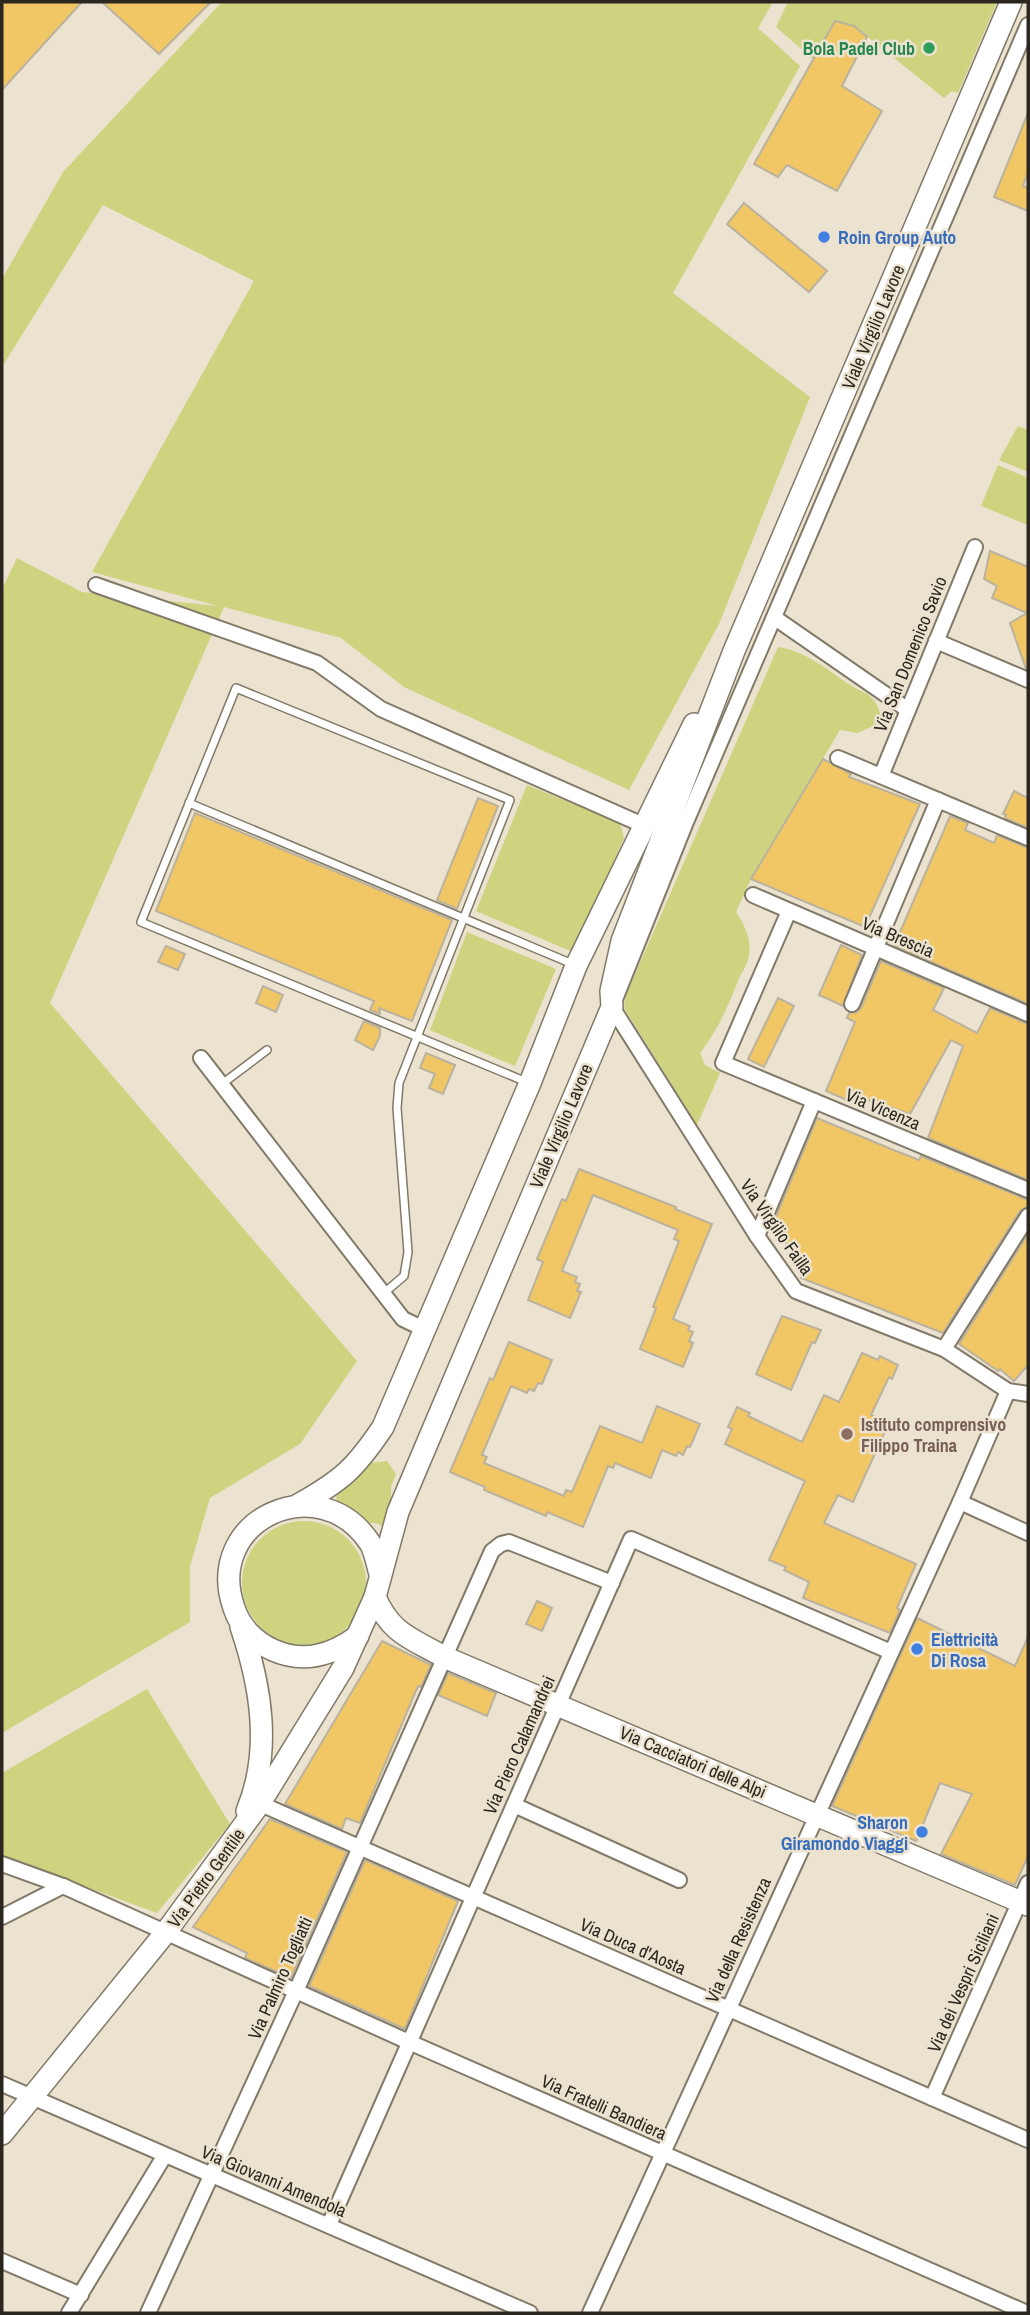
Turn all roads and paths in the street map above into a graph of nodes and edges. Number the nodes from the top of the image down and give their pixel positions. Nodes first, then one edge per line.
1 (1011, 2) edge
2 (1028, 24) edge
3 (995, 40) junction
4 (1018, 50) junction
5 (975, 547) dead end
6 (96, 585) dead end
7 (775, 618) junction
8 (936, 641) junction
9 (734, 651) junction
10 (1028, 680) edge
11 (908, 710) junction
12 (838, 758) dead end
13 (881, 776) junction
14 (938, 800) junction
15 (189, 803) junction
16 (643, 825) junction
17 (1028, 838) edge
18 (753, 895) dead end
19 (789, 911) junction
20 (464, 919) junction
21 (877, 948) junction
22 (576, 966) junction
23 (852, 1004) dead end
24 (612, 1007) junction
25 (1028, 1014) edge
26 (418, 1037) junction
27 (267, 1050) dead end
28 (201, 1058) dead end
29 (530, 1083) junction
30 (222, 1084) junction
31 (814, 1101) junction
32 (1028, 1191) edge
33 (1028, 1216) edge
34 (757, 1236) junction
35 (384, 1294) junction
36 (425, 1329) junction
37 (944, 1349) junction
38 (1008, 1391) junction
39 (1028, 1394) edge
40 (960, 1502) junction
41 (298, 1505) junction
42 (1028, 1533) edge
43 (380, 1574) junction
44 (612, 1583) junction
45 (375, 1597) junction
46 (236, 1615) junction
47 (358, 1636) junction
48 (891, 1652) junction
49 (444, 1657) junction
50 (558, 1704) junction
51 (256, 1801) junction
52 (514, 1805) junction
53 (816, 1815) junction
54 (360, 1847) junction
55 (2, 1864) edge
56 (679, 1880) dead end
57 (63, 1886) junction
58 (473, 1897) junction
59 (1026, 1897) edge
60 (2, 1917) edge
61 (166, 1932) junction
62 (296, 1991) junction
63 (728, 2009) junction
64 (409, 2042) junction
65 (2, 2084) edge
66 (33, 2098) junction
67 (932, 2098) junction
68 (2, 2134) edge
69 (1028, 2140) edge
70 (662, 2154) junction
71 (165, 2155) junction
72 (211, 2175) junction
73 (329, 2225) junction
74 (2, 2261) edge
75 (81, 2295) junction
76 (69, 2313) edge
77 (148, 2313) edge
78 (530, 2313) edge
79 (590, 2313) edge
80 (1027, 2313) edge

1 - 3 street, Viale Virgilio Lavore
2 - 4 street
3 - 4 street
3 - 9 street, Viale Virgilio Lavore
4 - 7 street
5 - 8 street, Via San Domenico Savio
6 - 16 street
7 - 11 street
7 - 24 street
8 - 10 street
8 - 11 street, Via San Domenico Savio
9 - 16 street, Viale Virgilio Lavore
9 - 24 street, Viale Virgilio Lavore
11 - 13 street, Via San Domenico Savio
12 - 13 street
13 - 14 street
14 - 17 street
14 - 21 street
15 - 20 lane
15 - 20 lane
15 - 26 lane
16 - 22 street, Viale Virgilio Lavore
18 - 19 street, Via Brescia
19 - 21 street, Via Brescia
19 - 31 street, Via Vicenza
20 - 22 lane
20 - 26 lane
21 - 23 street
21 - 25 street, Via Brescia
22 - 29 street, Viale Virgilio Lavore
24 - 34 street, Via Virgilio Failla
24 - 43 street, Viale Virgilio Lavore
26 - 29 lane
26 - 35 lane
27 - 30 lane
28 - 30 street
29 - 36 street, Viale Virgilio Lavore
30 - 35 street
31 - 32 street, Via Vicenza
31 - 34 street
33 - 37 street
34 - 37 street, Via Virgilio Failla
35 - 36 street
36 - 41 street, Viale Virgilio Lavore
37 - 38 street, Via Virgilio Failla
38 - 39 street, Via Virgilio Failla
38 - 40 street, Via della Resistenza
40 - 42 street
40 - 48 street, Via della Resistenza
41 - 43 street
41 - 46 street
43 - 45 street, Viale Virgilio Lavore
44 - 48 street, Via Piero Calamandrei
44 - 49 street, Via Palmiro Togliatti
44 - 50 street, Via Piero Calamandrei
45 - 47 street, Via Pietro Gentile
45 - 49 street, Via Cacciatori delle Alpi
46 - 47 street
46 - 51 street
47 - 51 street, Via Pietro Gentile
48 - 53 street, Via della Resistenza
49 - 50 street, Via Cacciatori delle Alpi
49 - 54 street, Via Palmiro Togliatti
50 - 52 street, Via Piero Calamandrei
50 - 53 street, Via Cacciatori delle Alpi
51 - 54 street, Via Duca d'Aosta
51 - 61 street, Via Pietro Gentile
52 - 56 street
52 - 58 street, Via Piero Calamandrei
53 - 59 street, Via Cacciatori delle Alpi
53 - 63 street, Via della Resistenza
54 - 58 street, Via Duca d'Aosta
54 - 62 street, Via Palmiro Togliatti
55 - 57 street, Via Fratelli Bandiera
57 - 60 street
57 - 61 street, Via Fratelli Bandiera
58 - 63 street, Via Duca d'Aosta
58 - 64 street, Via Piero Calamandrei
59 - 67 street, Via dei Vespri Siciliani
61 - 62 street, Via Fratelli Bandiera
61 - 66 street, Via Pietro Gentile
62 - 64 street, Via Fratelli Bandiera
62 - 72 street, Via Palmiro Togliatti
63 - 67 street, Via Duca d'Aosta
63 - 70 street, Via della Resistenza
64 - 70 street, Via Fratelli Bandiera
64 - 73 street, Via Piero Calamandrei
65 - 66 street, Via Giovanni Amendola
66 - 68 street, Via Pietro Gentile
66 - 71 street, Via Giovanni Amendola
67 - 69 street, Via Duca d'Aosta
70 - 79 street, Via della Resistenza
70 - 80 street, Via Fratelli Bandiera
71 - 72 street, Via Giovanni Amendola
71 - 75 street
72 - 73 street, Via Giovanni Amendola
72 - 77 street, Via Palmiro Togliatti
73 - 78 street, Via Giovanni Amendola
74 - 75 street
75 - 76 street

